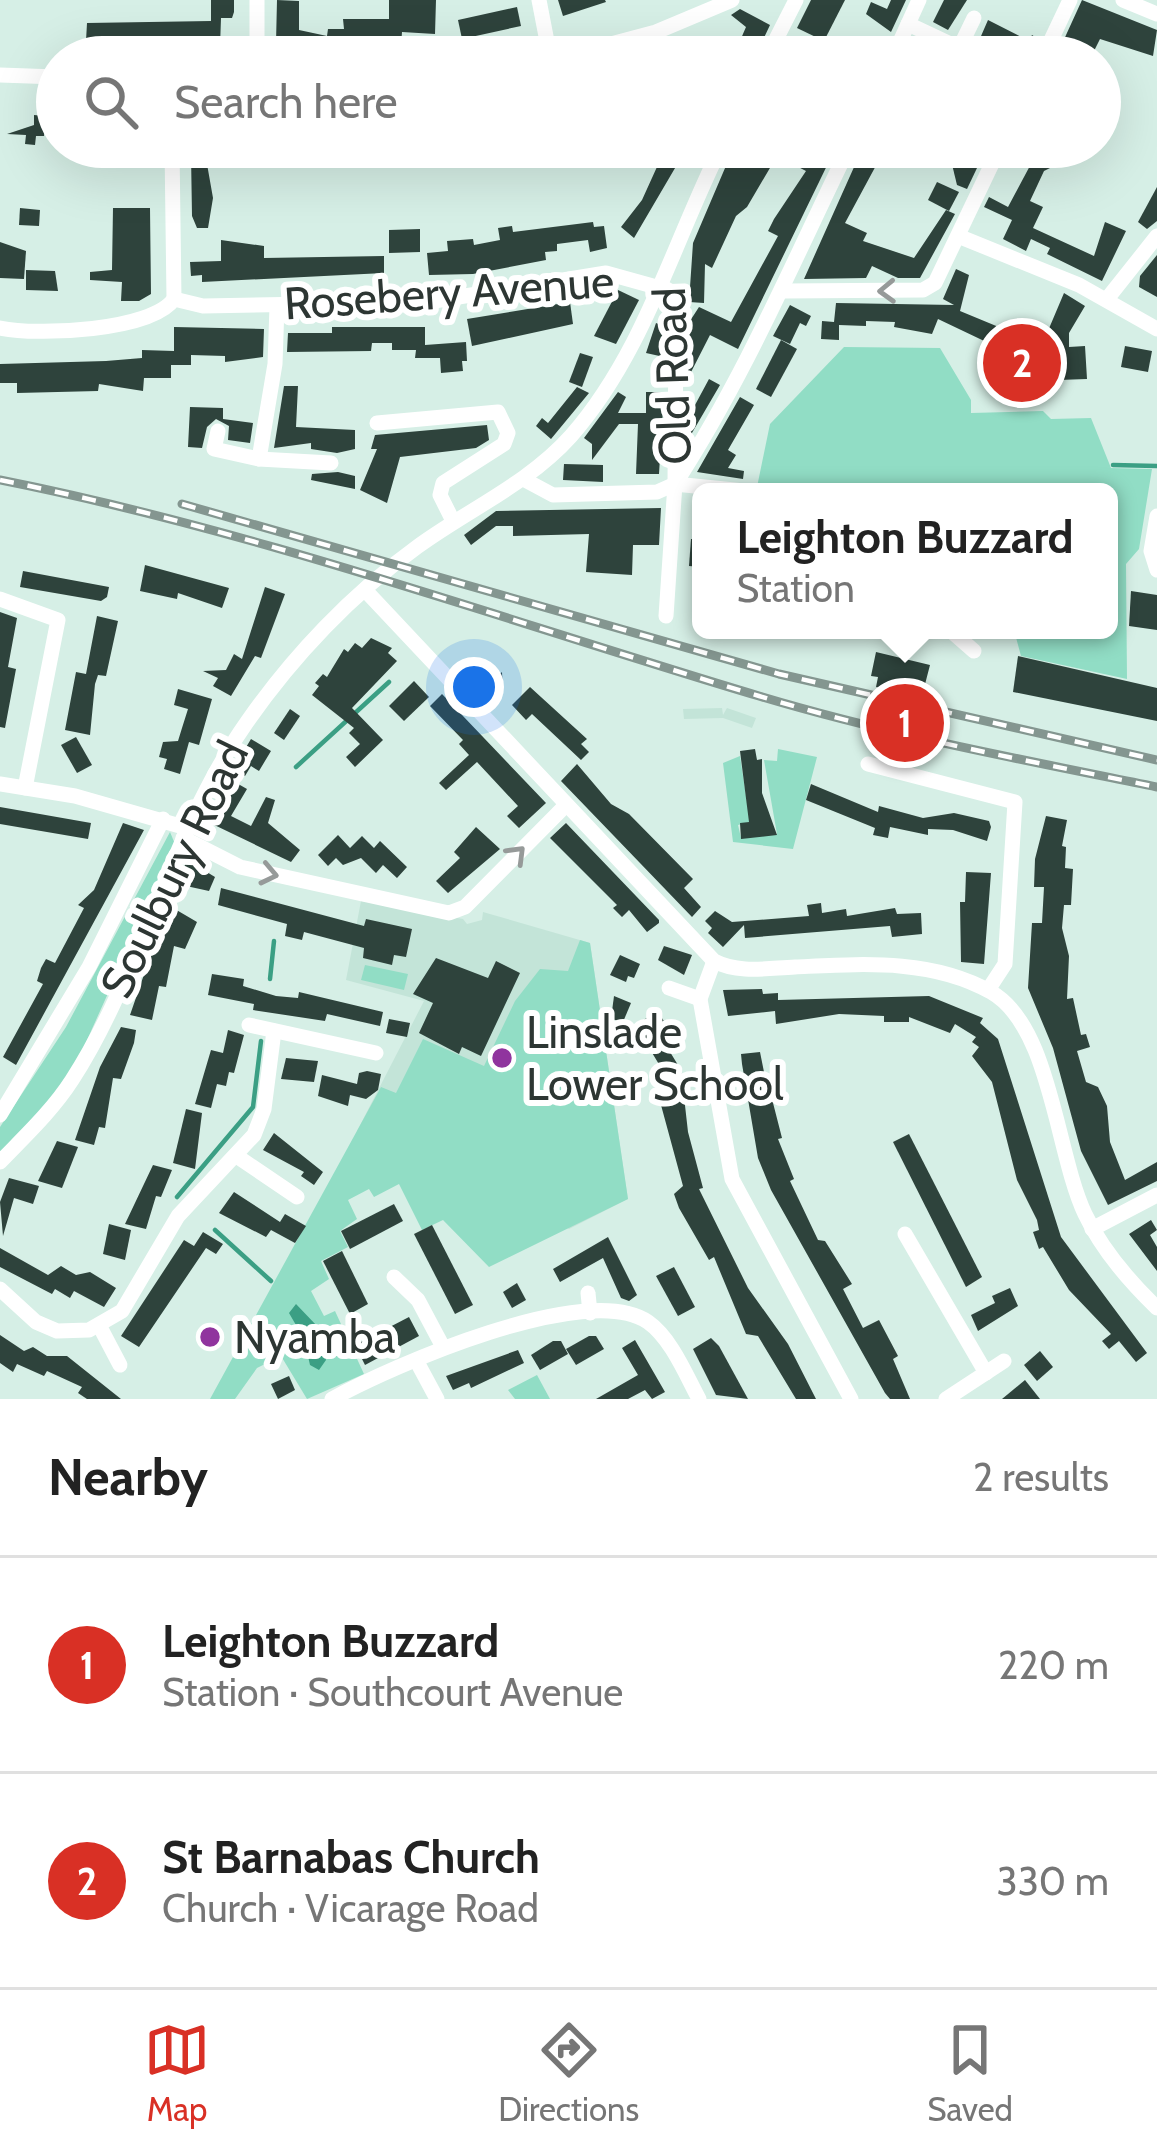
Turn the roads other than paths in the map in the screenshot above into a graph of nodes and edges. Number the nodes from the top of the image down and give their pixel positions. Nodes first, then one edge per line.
1 (257, 0) edge
2 (539, 0) edge
3 (732, 0) edge
4 (796, 0) edge
5 (919, 0) edge
6 (1070, 0) edge
7 (1124, 0) edge
8 (1157, 14) edge
9 (974, 18) dead end
10 (908, 24) junction
11 (256, 36) edge
12 (546, 36) edge
13 (640, 36) edge
14 (778, 36) edge
15 (902, 36) edge
16 (928, 36) edge
17 (965, 36) edge
18 (1053, 36) edge
19 (0, 75) edge
20 (36, 76) edge
21 (172, 168) edge
22 (712, 168) edge
23 (840, 168) edge
24 (990, 168) edge
25 (958, 236) junction
26 (1157, 236) edge
27 (660, 287) junction
28 (785, 291) junction
29 (174, 299) junction
30 (1107, 299) junction
31 (277, 305) junction
32 (0, 328) edge
33 (1157, 329) edge
34 (377, 423) dead end
35 (218, 431) dead end
36 (260, 459) junction
37 (331, 463) dead end
38 (525, 480) junction
39 (675, 484) junction
40 (692, 486) edge
41 (1157, 516) edge
42 (453, 521) junction
43 (1157, 570) edge
44 (362, 592) junction
45 (0, 599) edge
46 (666, 616) dead end
47 (960, 639) edge
48 (974, 651) dead end
49 (868, 764) dead end
50 (0, 784) edge
51 (25, 788) junction
52 (565, 806) junction
53 (163, 819) junction
54 (185, 833) junction
55 (714, 961) junction
56 (669, 988) dead end
57 (988, 990) junction
58 (700, 999) junction
59 (249, 1025) dead end
60 (274, 1031) junction
61 (376, 1053) dead end
62 (0, 1115) edge
63 (238, 1157) junction
64 (0, 1162) edge
65 (1157, 1195) edge
66 (285, 1196) dead end
67 (1092, 1229) junction
68 (904, 1234) dead end
69 (394, 1277) dead end
70 (0, 1289) edge
71 (588, 1293) dead end
72 (1157, 1308) edge
73 (590, 1313) junction
74 (100, 1327) junction
75 (443, 1347) junction
76 (416, 1360) junction
77 (1004, 1361) dead end
78 (120, 1365) dead end
79 (986, 1373) junction
80 (692, 1396) edge
81 (332, 1399) edge
82 (437, 1399) edge
83 (851, 1399) edge
84 (946, 1399) edge

1 - 11 street
2 - 12 street
3 - 13 street
4 - 14 street
5 - 10 street
6 - 18 street
7 - 8 street
9 - 17 street
10 - 15 street
10 - 16 street
19 - 20 street
21 - 29 street
22 - 27 street, Old Road
23 - 28 street
24 - 25 street
25 -> 28 street
25 - 30 street
26 - 30 street
27 - 31 street, Rosebery Avenue
27 - 38 street, Soulbury Road
27 - 39 street, Old Road
28 - 39 street
29 - 31 street, Rosebery Avenue
29 - 32 street
30 - 33 street
31 - 36 street
34 - 42 street
35 - 36 street
36 - 37 street
38 - 39 street
38 - 42 street, Soulbury Road
39 - 40 street
39 - 46 street, Old Road
41 - 43 street
42 - 44 street, Soulbury Road
44 - 52 street
44 - 54 street, Soulbury Road
45 - 51 street
47 - 48 street
49 - 57 street
50 - 51 street
51 - 53 street
54 -> 52 street
52 - 55 street
53 - 54 street
53 - 62 street, Soulbury Road
54 - 64 street, Soulbury Road
55 - 57 street
55 - 58 street
56 - 58 street
57 - 67 street
58 - 83 street
59 - 60 street
60 - 61 street
60 - 63 street
63 - 66 street
63 - 74 street
65 - 67 street
67 - 72 street
68 - 79 street
69 - 75 street
70 - 74 street
71 - 73 street
73 - 75 street
73 - 80 street
74 - 78 street
75 - 76 street
76 - 81 street
76 - 82 street
77 - 79 street
79 - 84 street

